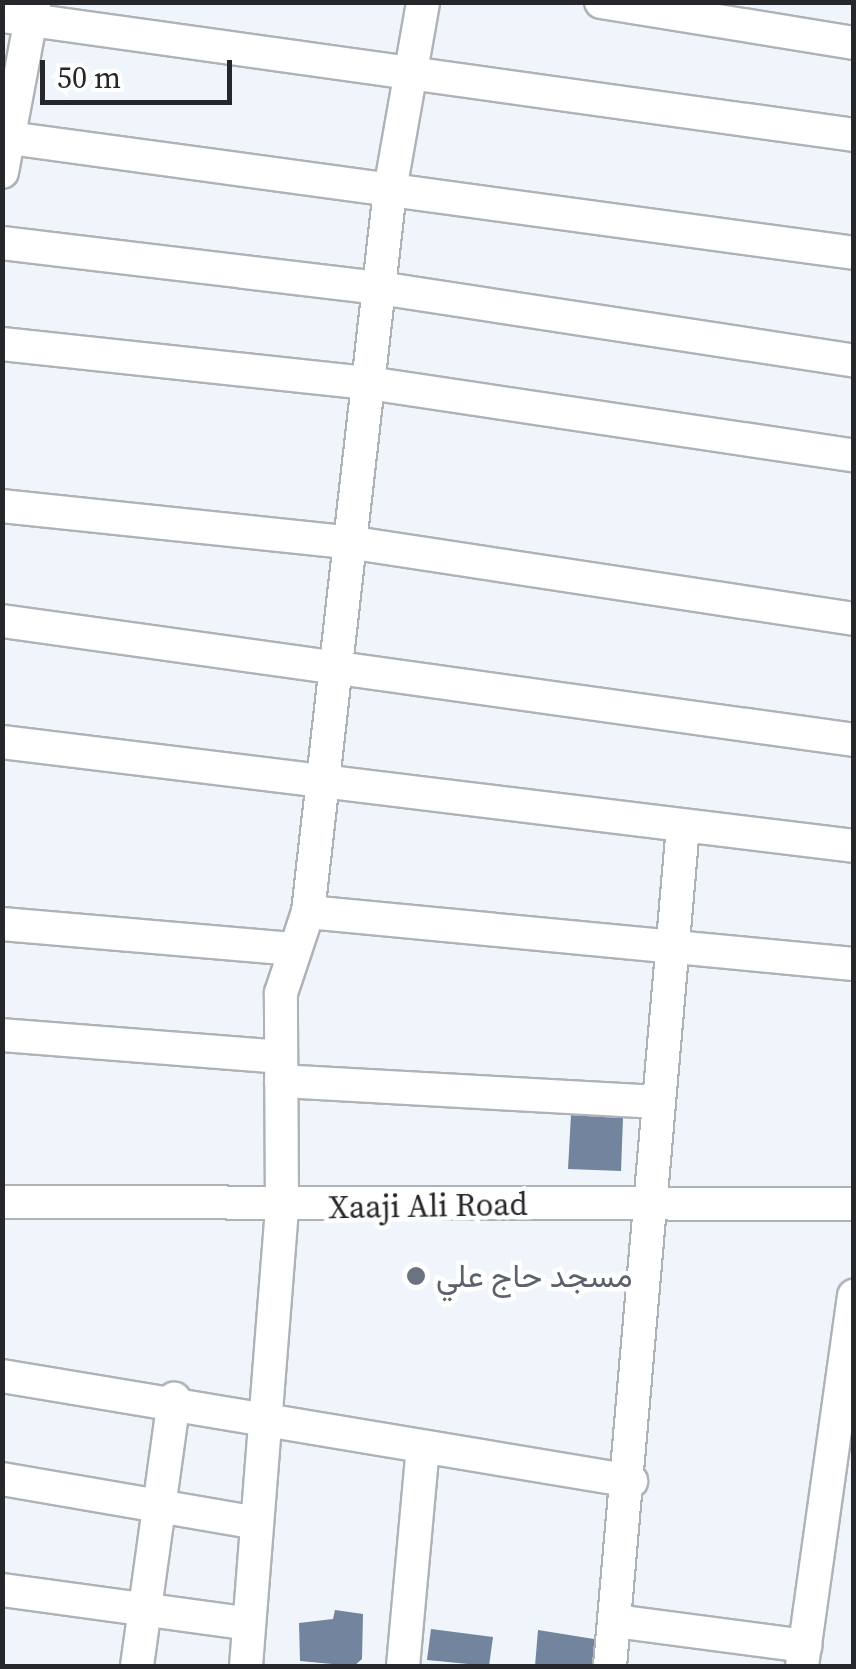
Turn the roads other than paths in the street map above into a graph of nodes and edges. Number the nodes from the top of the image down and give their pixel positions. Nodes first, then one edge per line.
1 (424, 2) edge
2 (602, 2) edge
3 (22, 13) edge
4 (854, 43) edge
5 (414, 69) junction
6 (854, 135) edge
7 (6, 138) edge
8 (2, 172) edge
9 (390, 190) junction
10 (2, 243) edge
11 (854, 252) edge
12 (386, 288) junction
13 (2, 344) edge
14 (854, 361) edge
15 (375, 384) junction
16 (854, 456) edge
17 (2, 506) edge
18 (354, 543) junction
19 (854, 619) edge
20 (2, 621) edge
21 (342, 666) junction
22 (854, 740) edge
23 (2, 742) edge
24 (327, 775) junction
25 (683, 826) junction
26 (854, 846) edge
27 (308, 912) junction
28 (2, 924) edge
29 (672, 948) junction
30 (295, 950) junction
31 (854, 964) edge
32 (2, 1035) edge
33 (280, 1069) junction
34 (655, 1102) junction
35 (649, 1201) junction
36 (2, 1202) edge
37 (854, 1204) edge
38 (282, 1209) junction
39 (854, 1296) edge
40 (2, 1376) edge
41 (174, 1399) junction
42 (264, 1418) junction
43 (423, 1447) junction
44 (2, 1479) edge
45 (631, 1481) junction
46 (161, 1504) junction
47 (257, 1523) junction
48 (2, 1590) edge
49 (146, 1609) junction
50 (615, 1621) junction
51 (249, 1624) junction
52 (804, 1656) edge
53 (137, 1666) edge
54 (246, 1666) edge
55 (403, 1666) edge
56 (610, 1666) edge

1 - 5 street
2 - 4 street
3 - 5 street
3 - 7 street
5 - 6 street
5 - 9 street
7 - 8 street
7 - 9 street
9 - 11 street
9 - 12 street
10 - 12 street
12 - 14 street
12 - 15 street
13 - 15 street
15 - 16 street
15 - 18 street
17 - 18 street
18 - 19 street
18 - 21 street
20 - 21 street
21 - 22 street
21 - 24 street
23 - 24 street
24 - 25 street
24 - 27 street
25 - 26 street
25 - 29 street
27 - 29 street
27 - 30 street
28 - 30 street
29 - 31 street
29 - 34 street
30 - 33 street
32 - 33 street
33 - 34 street
33 - 38 street
34 - 35 street
35 - 37 street, Xaaji Ali Road
35 - 38 street, Xaaji Ali Road
35 - 45 street
36 - 38 street, Xaaji Ali Road
38 - 42 street
39 - 52 street
40 - 41 street
41 - 42 street
41 - 46 street
42 - 43 street
42 - 47 street
43 - 45 street
43 - 55 street
44 - 46 street
45 - 50 street
46 - 47 street
46 - 49 street
47 - 51 street
48 - 49 street
49 - 51 street
49 - 53 street
50 - 52 street
50 - 56 street
51 - 54 street

